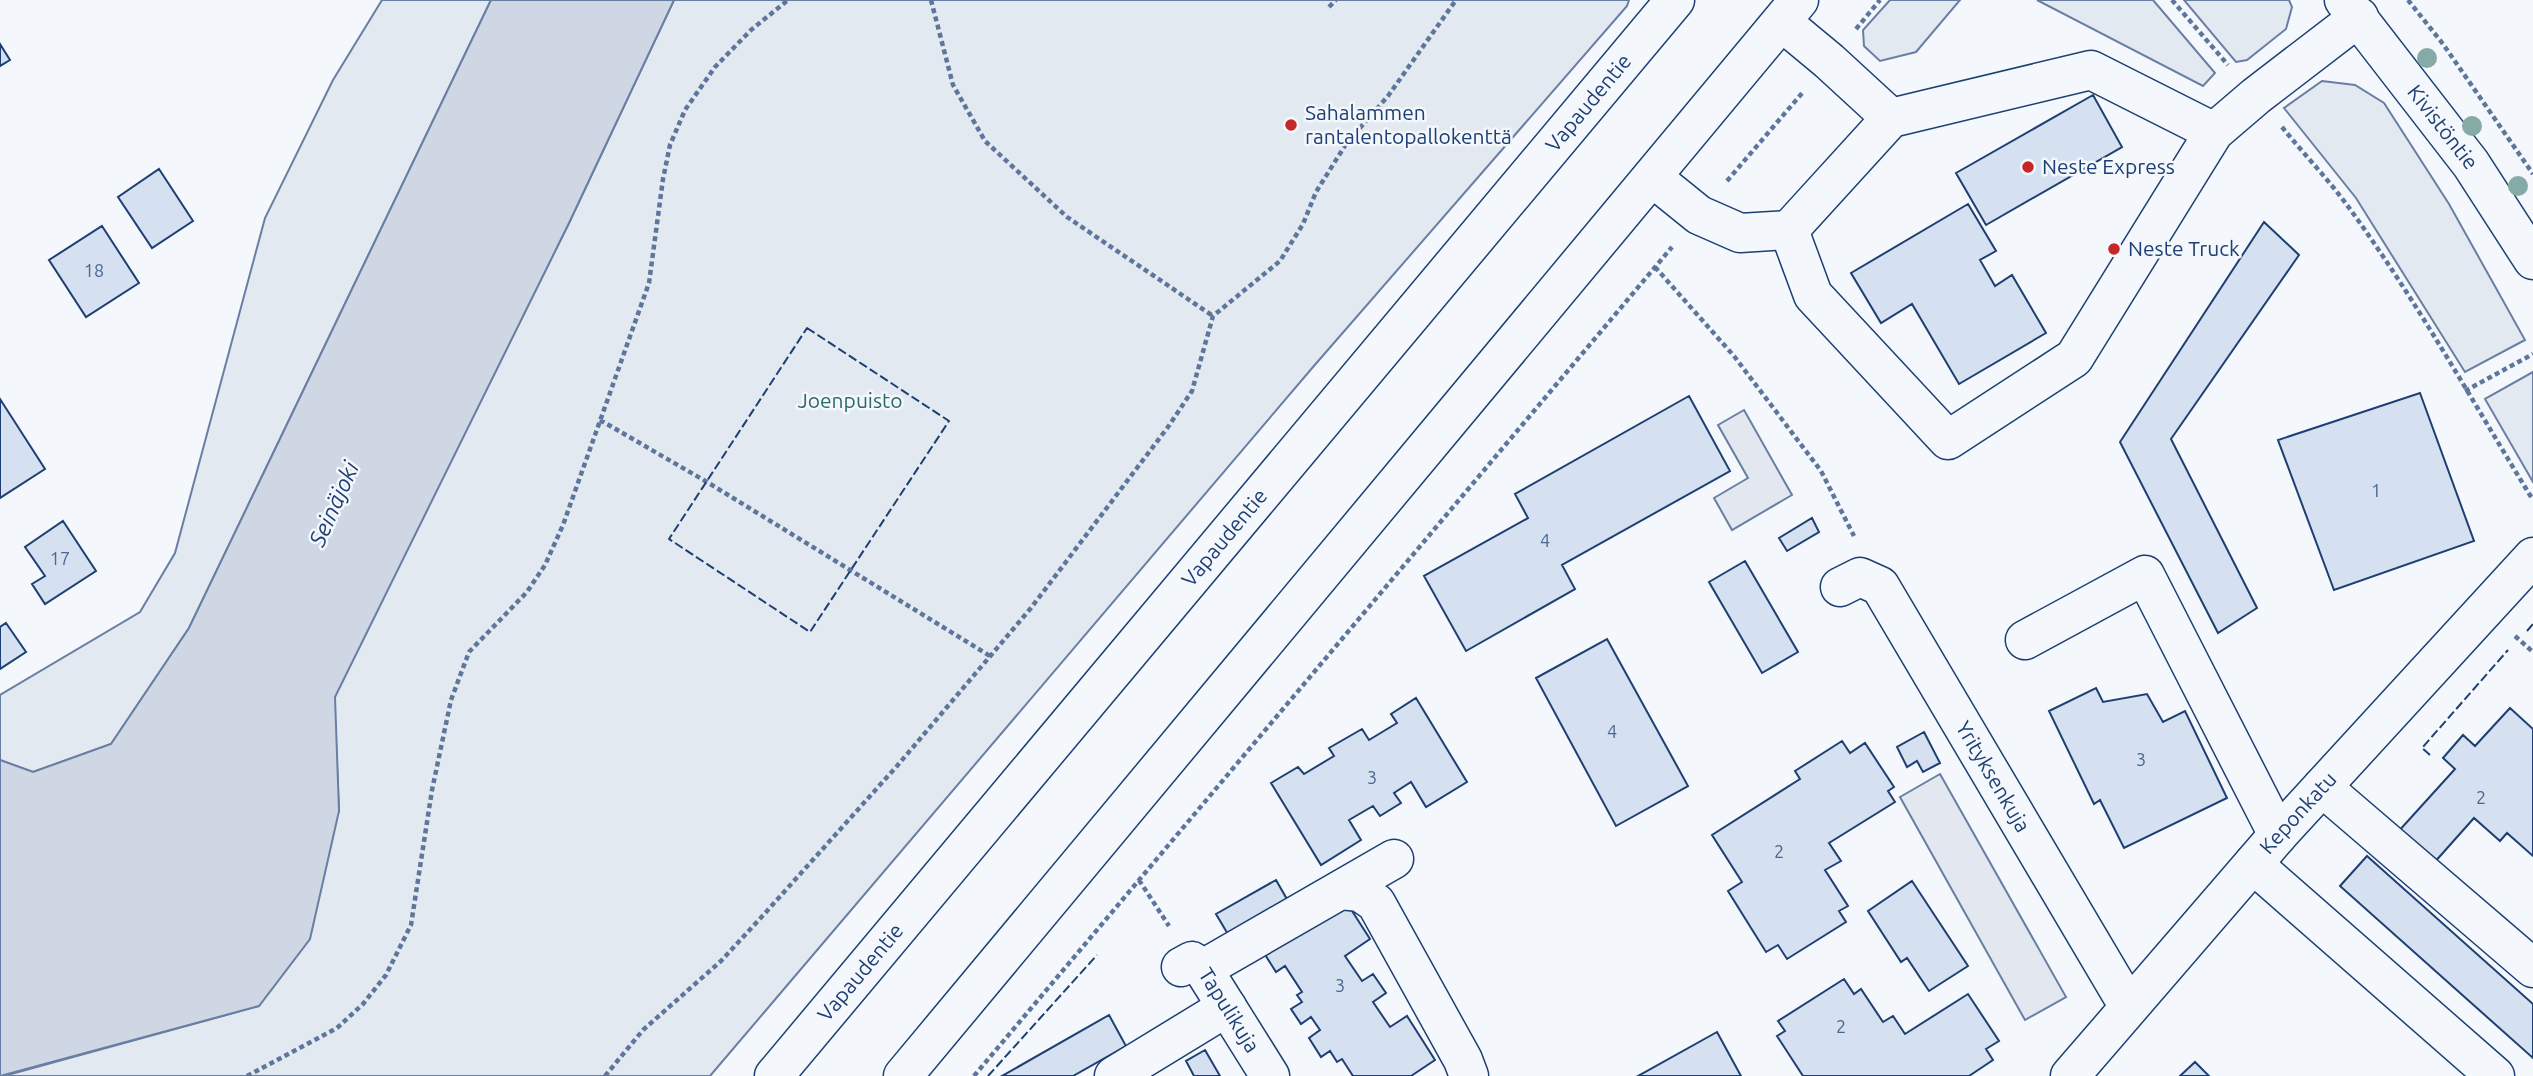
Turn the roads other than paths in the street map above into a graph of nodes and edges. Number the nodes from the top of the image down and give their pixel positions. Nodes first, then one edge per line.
1 (1675, 0) edge
2 (2352, 9) edge
3 (1790, 11) edge
4 (1891, 118) junction
5 (2214, 132) junction
6 (1652, 177) junction
7 (1789, 230) junction
8 (2533, 260) edge
9 (2533, 557) edge
10 (1840, 587) dead end
11 (2025, 640) dead end
12 (2322, 787) junction
13 (2278, 835) junction
14 (1394, 859) dead end
15 (2253, 864) junction
16 (1341, 890) junction
17 (2533, 968) edge
18 (1227, 1007) junction
19 (2129, 1007) junction
20 (774, 1076) edge
21 (903, 1076) edge
22 (1114, 1076) edge
23 (1270, 1076) edge
24 (1469, 1076) edge
25 (2070, 1076) edge
26 (2495, 1076) edge

1 - 20 main road, Vapaudentie
2 - 5 main road
2 - 8 main road, Kivistöntie
3 - 4 main road
3 - 6 main road
4 - 5 main road
4 - 7 main road
5 - 7 main road
6 - 7 main road
6 - 21 main road
9 - 12 main road, Keponkatu
10 - 19 main road, Yrityksenkuja
11 - 13 main road
12 - 13 main road, Keponkatu
12 - 17 main road
13 - 15 main road, Keponkatu
14 - 16 main road
15 - 19 main road, Keponkatu
15 - 26 main road
16 - 18 main road, Tapulikuja
16 - 24 main road
18 - 22 main road
18 - 23 main road, Tapulikuja
19 - 25 main road, Keponkatu

